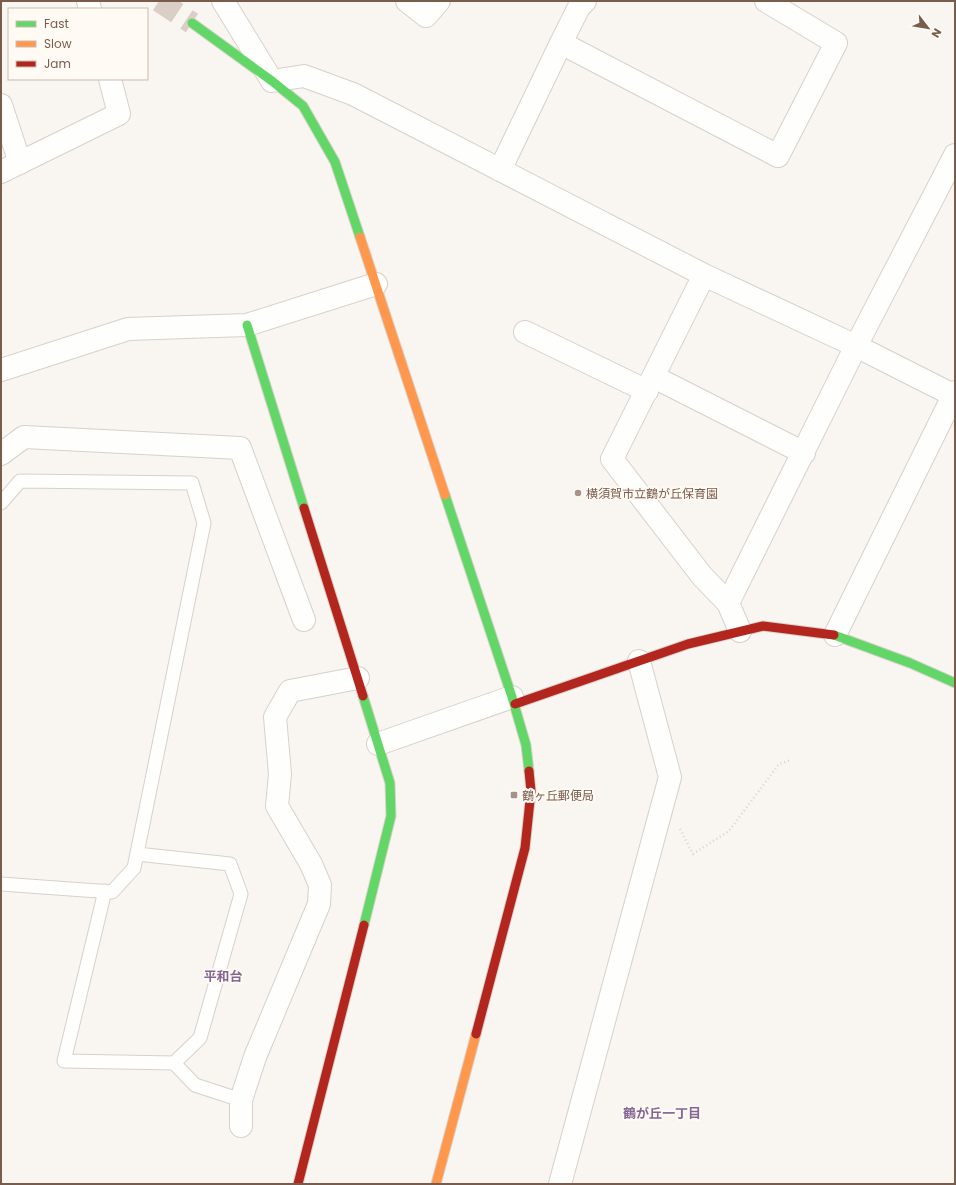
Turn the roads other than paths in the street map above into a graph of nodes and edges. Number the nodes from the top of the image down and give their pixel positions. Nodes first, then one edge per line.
1 (223, 1) edge
2 (407, 1) edge
3 (439, 1) edge
4 (584, 1) edge
5 (774, 3) edge
6 (192, 23) tunnel mouth
7 (561, 43) junction
8 (110, 80) edge
9 (272, 80) junction
10 (1, 105) edge
11 (955, 156) edge
12 (10, 168) edge
13 (500, 170) junction
14 (704, 275) junction
15 (376, 284) junction
16 (247, 325) junction
17 (525, 332) dead end
18 (856, 346) junction
19 (1, 370) edge
20 (650, 384) junction
21 (954, 394) edge
22 (804, 453) junction
23 (1, 454) edge
24 (1, 503) edge
25 (728, 603) junction
26 (304, 620) dead end
27 (740, 631) junction
28 (835, 635) junction
29 (639, 661) junction
30 (358, 678) junction
31 (955, 683) edge
32 (513, 700) junction
33 (378, 744) junction
34 (137, 854) junction
35 (1, 884) edge
36 (105, 891) junction
37 (174, 1063) junction
38 (241, 1100) junction
39 (241, 1126) dead end
40 (298, 1184) edge
41 (436, 1184) edge
42 (560, 1184) edge

1 - 9 street
2 - 3 street
4 - 7 street
5 - 7 street
6 - 9 street
7 - 13 street
8 - 12 street
9 - 13 street
9 - 15 street
10 - 12 street
11 - 18 street
13 - 14 street
14 - 18 street
14 - 20 street
15 - 16 street
15 - 32 street
16 - 19 street
16 - 30 street
17 - 20 street
18 - 21 street
18 - 22 street
20 - 22 street
20 - 25 street
21 - 28 street
22 - 25 street
23 - 26 street
24 - 34 lane
25 - 27 street
27 - 28 street
27 - 29 street
28 - 31 street
29 - 32 street
29 - 42 street
30 - 33 street
30 - 38 street
32 - 33 street
32 - 41 street
33 - 40 street
34 - 36 lane
34 - 37 lane
35 - 36 lane
36 - 37 lane
37 - 38 lane
38 - 39 street

